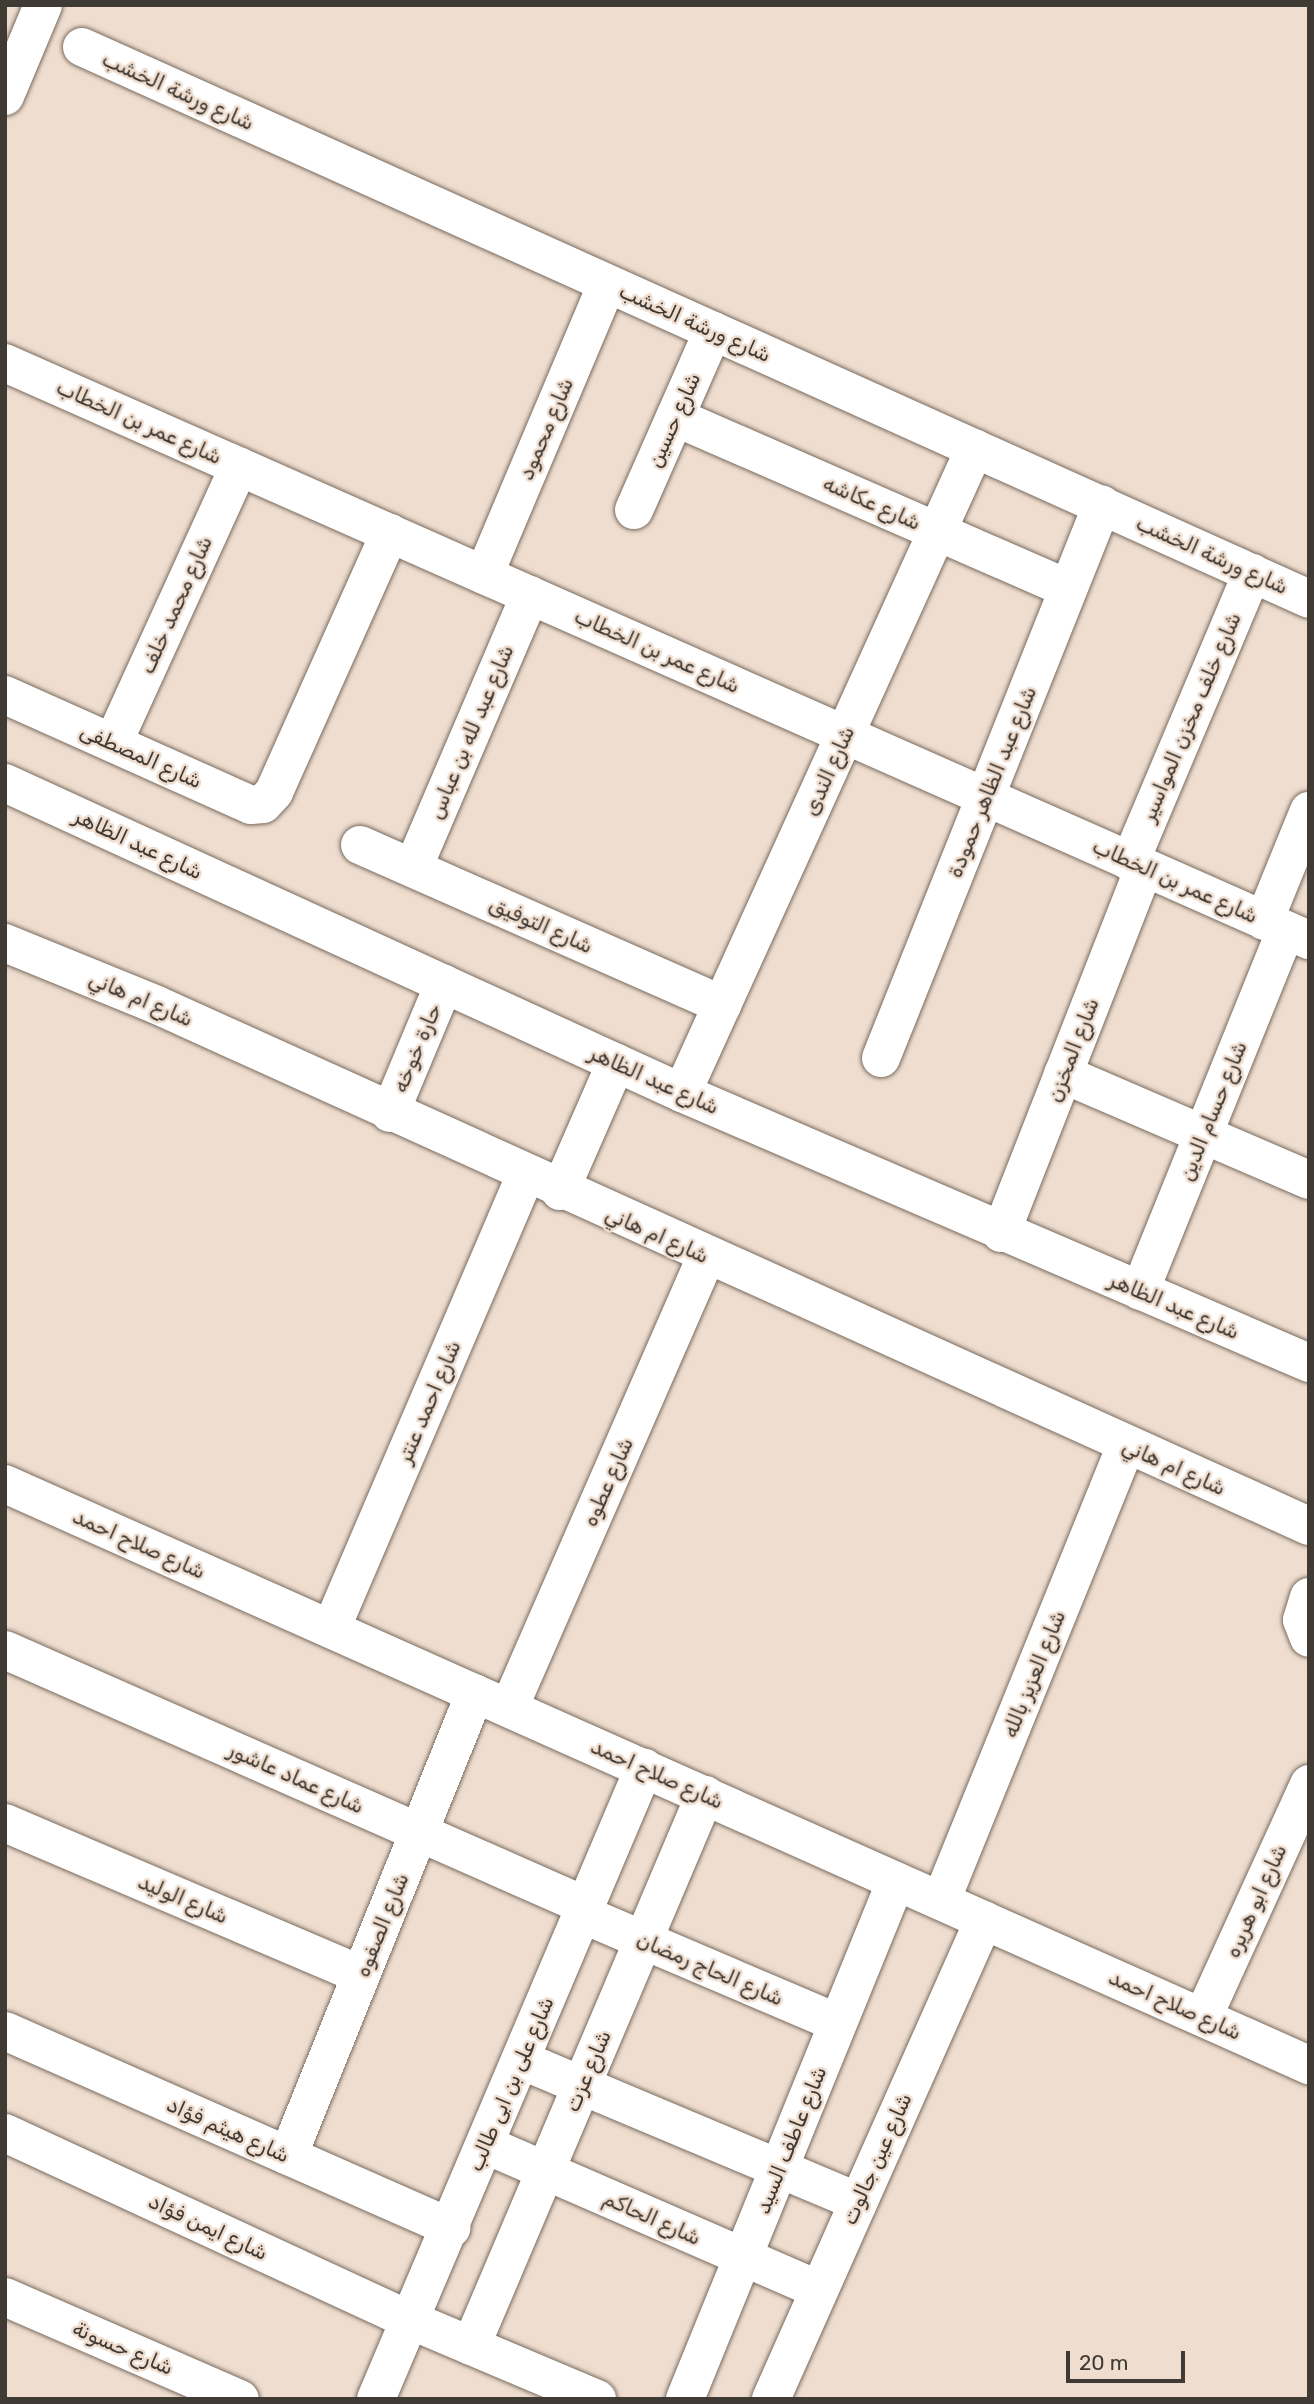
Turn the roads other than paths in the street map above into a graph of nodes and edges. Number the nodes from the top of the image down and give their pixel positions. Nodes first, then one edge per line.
1 (43, 5) edge
2 (82, 47) dead end
3 (5, 96) edge
4 (607, 284) junction
5 (713, 331) junction
6 (5, 363) edge
7 (675, 417) junction
8 (975, 449) junction
9 (239, 466) junction
10 (1102, 506) junction
11 (634, 510) dead end
12 (937, 532) junction
13 (390, 533) junction
14 (1252, 573) junction
15 (484, 575) junction
16 (1068, 589) junction
17 (530, 595) junction
18 (1309, 599) edge
19 (5, 695) edge
20 (845, 735) junction
21 (113, 743) junction
22 (5, 783) edge
23 (986, 797) junction
24 (1304, 835) edge
25 (360, 845) dead end
26 (1137, 865) junction
27 (413, 868) junction
28 (1286, 930) edge
29 (5, 943) edge
30 (444, 984) junction
31 (722, 1005) junction
32 (881, 1058) dead end
33 (616, 1063) junction
34 (1063, 1074) junction
35 (682, 1093) junction
36 (390, 1113) junction
37 (1203, 1135) junction
38 (526, 1175) junction
39 (1309, 1180) edge
40 (560, 1191) junction
41 (1001, 1233) junction
42 (706, 1257) junction
43 (1140, 1292) junction
44 (1309, 1363) edge
45 (1126, 1446) junction
46 (5, 1484) edge
47 (1309, 1526) edge
48 (1309, 1597) edge
49 (331, 1629) junction
50 (1309, 1638) edge
51 (5, 1650) edge
52 (492, 1700) junction
53 (644, 1768) junction
54 (1309, 1784) edge
55 (705, 1795) junction
56 (5, 1823) edge
57 (419, 1833) junction
58 (897, 1881) junction
59 (941, 1901) junction
60 (584, 1910) junction
61 (984, 1920) junction
62 (643, 1940) junction
63 (361, 1975) junction
64 (1203, 2017) junction
65 (838, 2023) junction
66 (5, 2031) edge
67 (521, 2060) junction
68 (1309, 2065) edge
69 (581, 2086) junction
70 (5, 2133) edge
71 (486, 2145) junction
72 (288, 2156) junction
73 (779, 2169) junction
74 (545, 2171) junction
75 (858, 2202) junction
76 (451, 2228) junction
77 (743, 2257) junction
78 (819, 2290) junction
79 (5, 2297) edge
80 (412, 2321) junction
81 (471, 2346) junction
82 (240, 2399) edge
83 (376, 2399) edge
84 (597, 2399) edge
85 (685, 2399) edge
86 (771, 2399) edge

1 - 3 street
2 - 4 street, شارع ورشة الخشب
4 - 5 street, شارع ورشة الخشب
4 - 15 street, شارع محمود
5 - 7 street, شارع حسين
5 - 8 street, شارع ورشة الخشب
6 - 9 street, شارع عمر بن الخطاب
7 - 11 street, شارع حسين
7 - 12 street, شارع عكاشه
8 - 10 street, شارع ورشة الخشب
8 - 12 street, شارع الندى
9 - 13 street, شارع عمر بن الخطاب
9 - 21 street, شارع محمد خلف
10 - 14 street, شارع ورشة الخشب
10 - 16 street, شارع عبد الظاهر حمودة
12 - 16 street, شارع عكاشه
12 - 20 street, شارع الندى
13 - 15 street, شارع عمر بن الخطاب
13 - 21 street, شارع المصطفى
14 - 18 street, شارع ورشة الخشب
14 - 26 street, شارع خلف مخزن المواسير
15 - 17 street, شارع عمر بن الخطاب
16 - 23 street, شارع عبد الظاهر حمودة
17 - 20 street, شارع عمر بن الخطاب
17 - 27 street, شارع عبد لله بن عباس
19 - 21 street, شارع المصطفى
20 - 23 street, شارع عمر بن الخطاب
20 - 31 street, شارع الندى
22 - 30 street, شارع عبد الظاهر
23 - 26 street, شارع عمر بن الخطاب
23 - 32 street, شارع عبد الظاهر حمودة
24 - 28 street, شارع حسام الدين
25 - 27 street, شارع التوفيق
26 - 28 street, شارع عمر بن الخطاب
26 - 34 street, شارع المخزن
27 - 31 street, شارع التوفيق
28 - 37 street, شارع حسام الدين
29 - 36 street, شارع ام هاني
30 - 33 street, شارع عبد الظاهر
30 - 36 street, حارة خوخه
31 - 35 street, شارع الندى
33 - 35 street, شارع عبد الظاهر
33 - 40 street
34 - 37 street
34 - 41 street, شارع المخزن
35 - 41 street, شارع عبد الظاهر
36 - 38 street, شارع ام هاني
37 - 39 street
37 - 43 street, شارع حسام الدين
38 - 40 street, شارع ام هاني
38 - 49 street, شارع احمد عنتر
40 - 42 street, شارع ام هاني
41 - 43 street, شارع عبد الظاهر
42 - 45 street, شارع ام هاني
42 - 52 street, شارع عطوه
43 - 44 street, شارع عبد الظاهر
45 - 47 street, شارع ام هاني
45 - 59 street, شارع العزيز بالله
46 - 49 street, شارع صلاح احمد
48 - 50 street
49 - 52 street, شارع صلاح احمد
51 - 57 street, شارع عماد عاشور
52 - 53 street, شارع صلاح احمد
52 - 57 street, شارع الصفوه
53 - 55 street, شارع صلاح احمد
53 - 60 street, شارع على بن ابى طالب
54 - 64 street, شارع ابو هريره
55 - 58 street, شارع صلاح احمد
55 - 62 street, شارع عزت
56 - 63 street, شارع الوليد
57 - 60 street, شارع عماد عاشور
57 - 63 street, شارع الصفوه
58 - 59 street, شارع صلاح احمد
58 - 65 street, شارع عاطف السيد
59 - 61 street, شارع صلاح احمد
60 - 62 street, شارع الحاج رمضان
60 - 67 street, شارع على بن ابى طالب
61 - 64 street, شارع صلاح احمد
61 - 75 street, شارع عين جالوت
62 - 65 street, شارع الحاج رمضان
62 - 69 street, شارع عزت
63 - 72 street, شارع الصفوه
64 - 68 street, شارع صلاح احمد
65 - 73 street, شارع عاطف السيد
66 - 72 street, شارع هيثم فؤاد
67 - 69 street
67 - 71 street, شارع على بن ابى طالب
69 - 73 street
69 - 74 street, شارع عزت
70 - 80 street, شارع ايمن فؤاد
71 - 74 street, شارع الحاكم
71 - 76 street, شارع على بن ابى طالب
72 - 76 street, شارع هيثم فؤاد
73 - 75 street
73 - 77 street, شارع عاطف السيد
74 - 77 street, شارع الحاكم
74 - 81 street, شارع عزت
75 - 78 street, شارع عين جالوت
76 - 80 street, شارع على بن ابى طالب
77 - 78 street, شارع الحاكم
77 - 85 street, شارع عاطف السيد
78 - 86 street, شارع عين جالوت
79 - 82 street, شارع حسونة
80 - 81 street, شارع ايمن فؤاد
80 - 83 street, شارع على بن ابى طالب
81 - 84 street, شارع ايمن فؤاد

